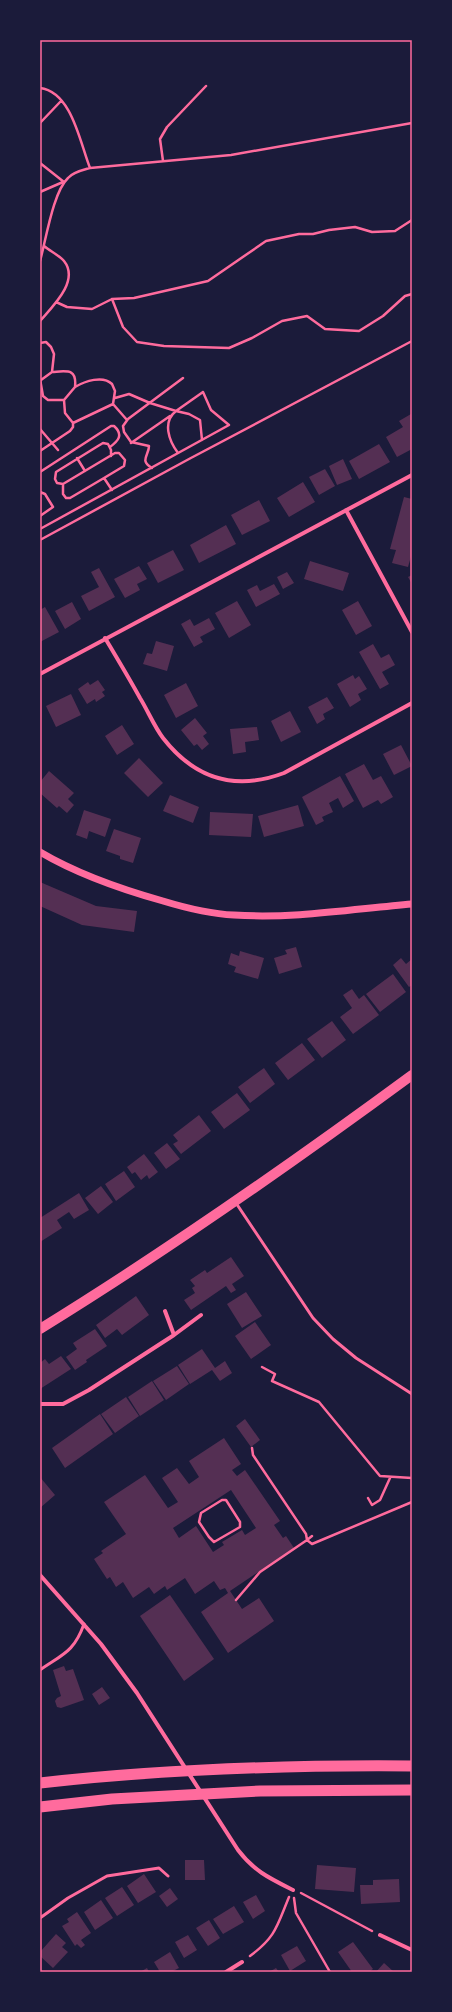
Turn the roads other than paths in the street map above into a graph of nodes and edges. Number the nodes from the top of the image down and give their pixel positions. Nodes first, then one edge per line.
1 (412, 475) edge
2 (346, 510) junction
3 (412, 632) edge
4 (105, 638) junction
5 (40, 674) edge
6 (412, 704) edge
7 (40, 852) edge
8 (412, 904) edge
9 (412, 1075) edge
10 (235, 1202) junction
11 (165, 1311) dead end
12 (201, 1315) dead end
13 (40, 1328) edge
14 (174, 1335) junction
15 (412, 1394) edge
16 (40, 1404) edge
17 (40, 1575) edge
18 (84, 1624) junction
19 (40, 1670) edge
20 (412, 1766) edge
21 (40, 1783) edge
22 (412, 1790) edge
23 (40, 1807) edge
24 (168, 1876) dead end
25 (293, 1890) road end
26 (40, 1918) edge
27 (380, 1935) road end
28 (412, 1950) edge
29 (242, 1962) road end
30 (226, 1972) edge

1 - 2 street
2 - 3 street
2 - 4 street
4 - 5 street
4 - 6 street
7 - 8 street
9 - 10 main road
10 - 13 main road
10 - 15 lane
11 - 14 street
12 - 14 street
14 - 16 street
17 - 18 street
18 - 19 lane
18 - 25 street
20 - 21 highway
22 - 23 highway
24 - 26 lane
27 - 28 street
29 - 30 street

